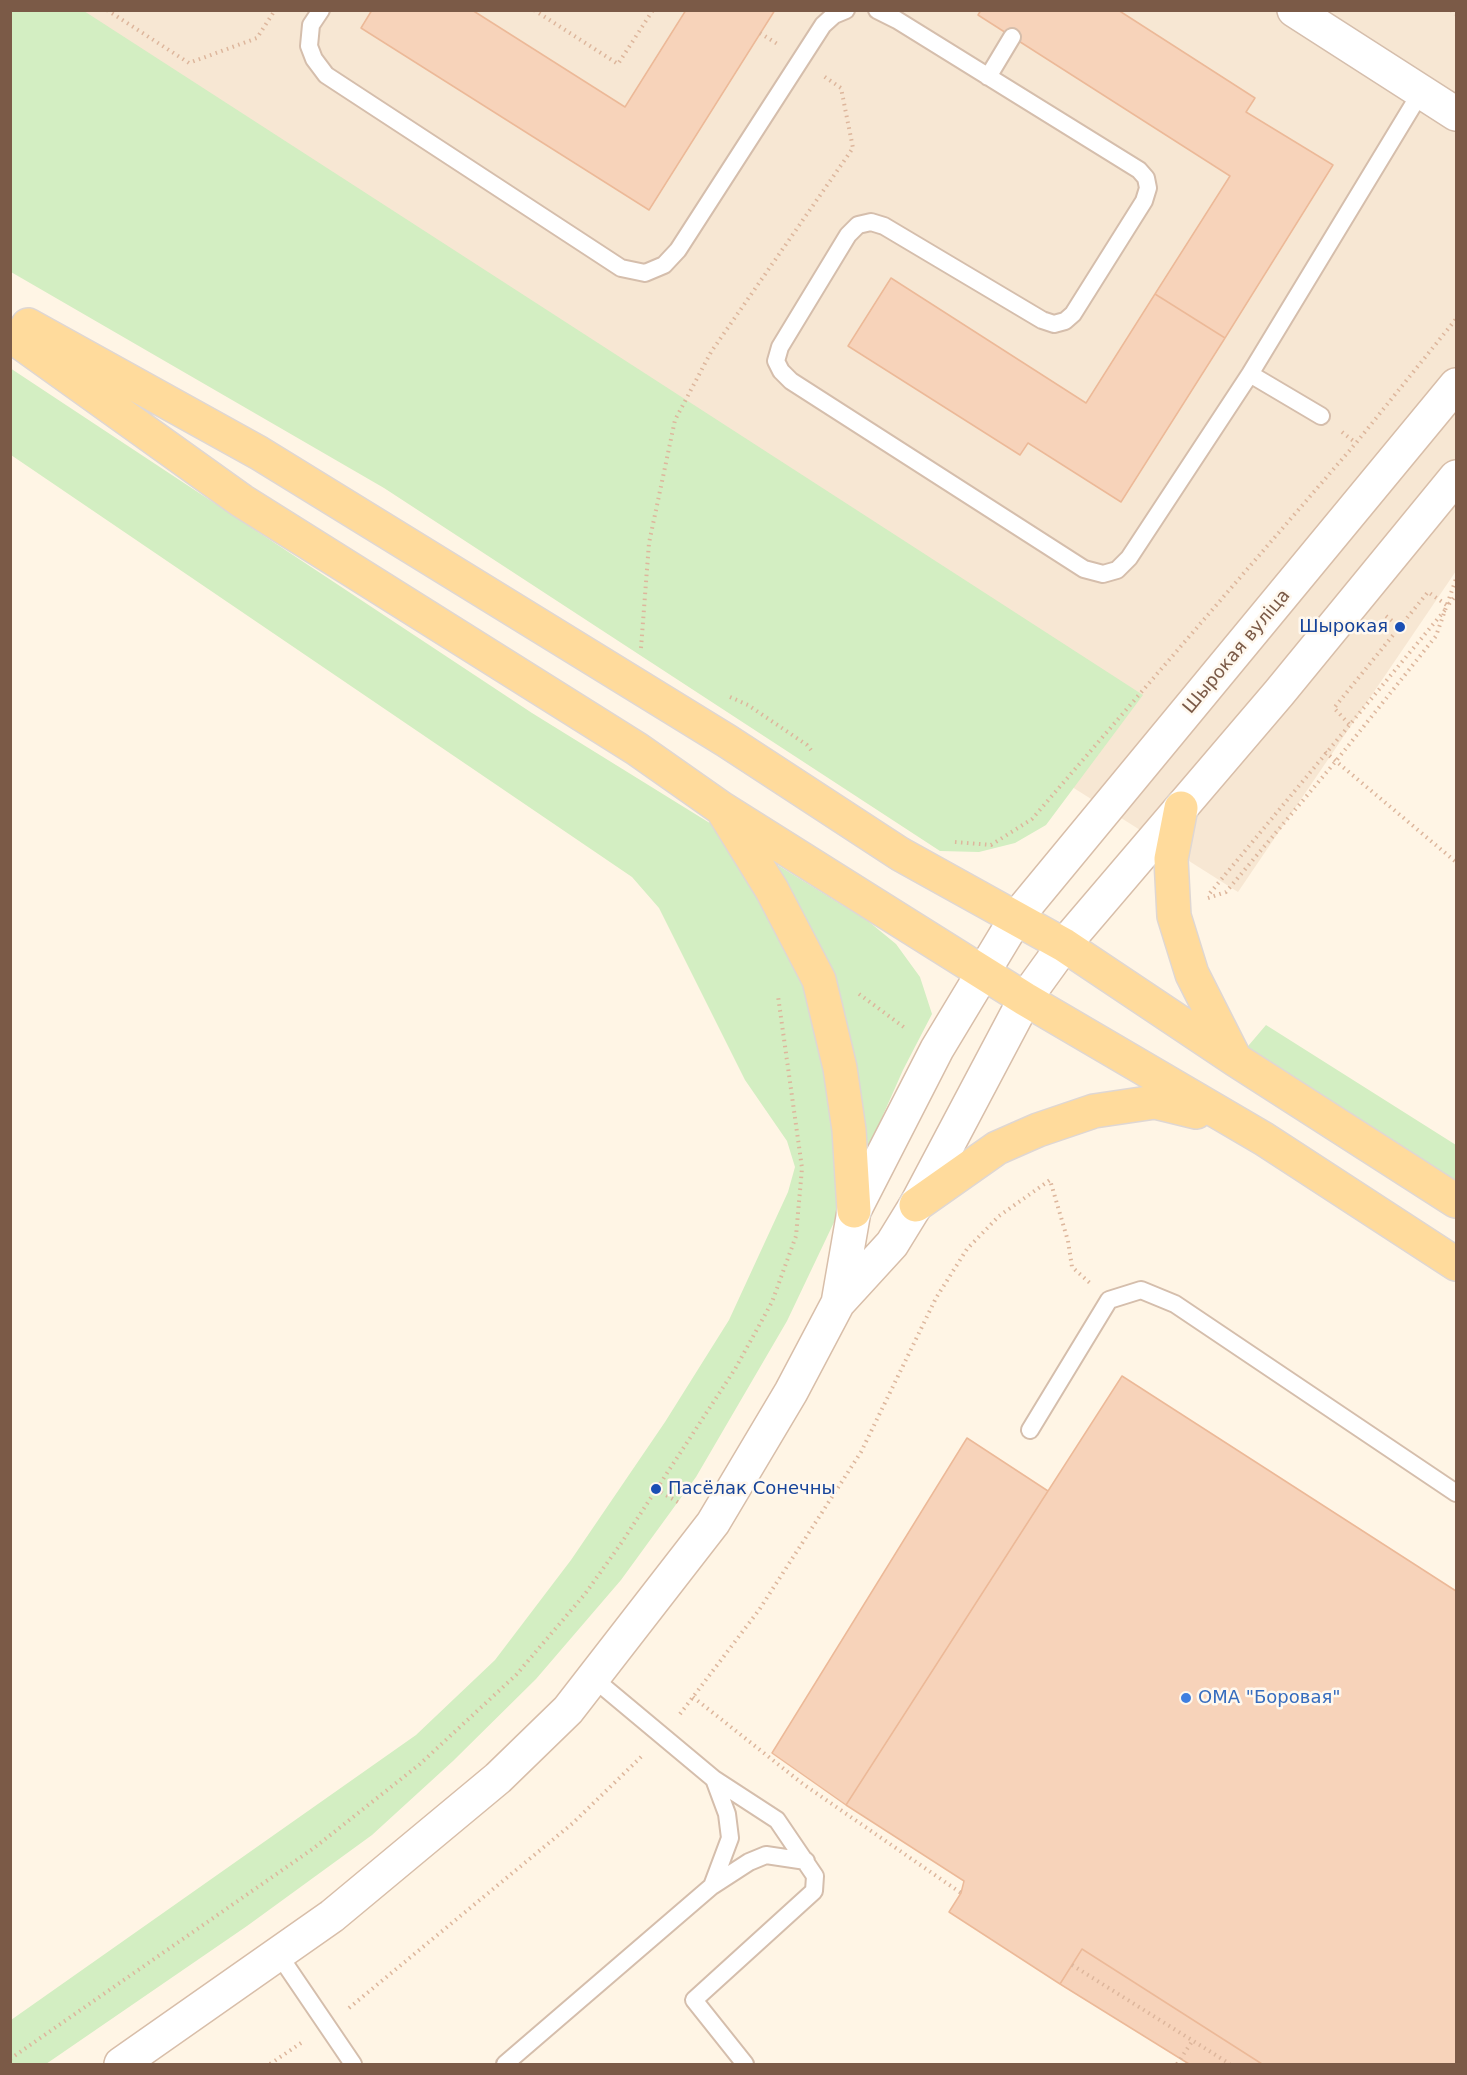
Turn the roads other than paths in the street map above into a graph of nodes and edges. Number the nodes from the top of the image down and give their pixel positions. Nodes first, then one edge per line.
1 (321, 10) edge
2 (846, 10) edge
3 (877, 10) edge
4 (1294, 10) edge
5 (1012, 37) dead end
6 (988, 77) junction
7 (1421, 92) junction
8 (1456, 114) edge
9 (10, 316) edge
10 (10, 334) edge
11 (1250, 374) junction
12 (1456, 385) edge
13 (1321, 416) dead end
14 (1456, 477) edge
15 (721, 807) junction
16 (1181, 808) junction
17 (1016, 918) junction
18 (1064, 945) junction
19 (983, 972) junction
20 (1025, 999) junction
21 (1236, 1060) junction
22 (1264, 1139) junction
23 (1456, 1201) edge
24 (916, 1205) junction
25 (854, 1211) junction
26 (1456, 1263) edge
27 (838, 1303) junction
28 (1030, 1430) dead end
29 (1456, 1493) edge
30 (593, 1678) junction
31 (714, 1779) junction
32 (807, 1861) junction
33 (712, 1886) junction
34 (279, 1955) junction
35 (121, 2064) edge
36 (353, 2064) edge
37 (505, 2064) edge
38 (745, 2064) edge

1 - 2 lane
3 - 6 lane
4 - 7 main road
5 - 6 lane
6 - 11 lane
7 - 8 main road
7 - 11 lane
9 - 17 main road
10 - 15 main road
11 - 13 lane
12 - 17 main road, Шырокая вуліца
14 - 16 main road
15 - 19 main road
15 - 25 main road
16 - 18 main road
16 - 21 main road
17 - 18 main road
17 - 19 main road, Шырокая вуліца
18 - 20 main road
18 - 21 main road
19 - 20 main road
19 - 25 main road, Шырокая вуліца
20 - 22 main road
20 - 24 main road
21 - 23 main road
22 - 24 main road
22 - 26 main road
24 - 27 main road
25 - 27 main road, Шырокая вуліца
27 - 30 main road
28 - 29 lane
30 - 31 lane
30 - 34 main road
31 - 32 lane
31 - 33 lane
32 - 33 lane
32 - 38 lane
33 - 37 lane
34 - 35 main road
34 - 36 lane

